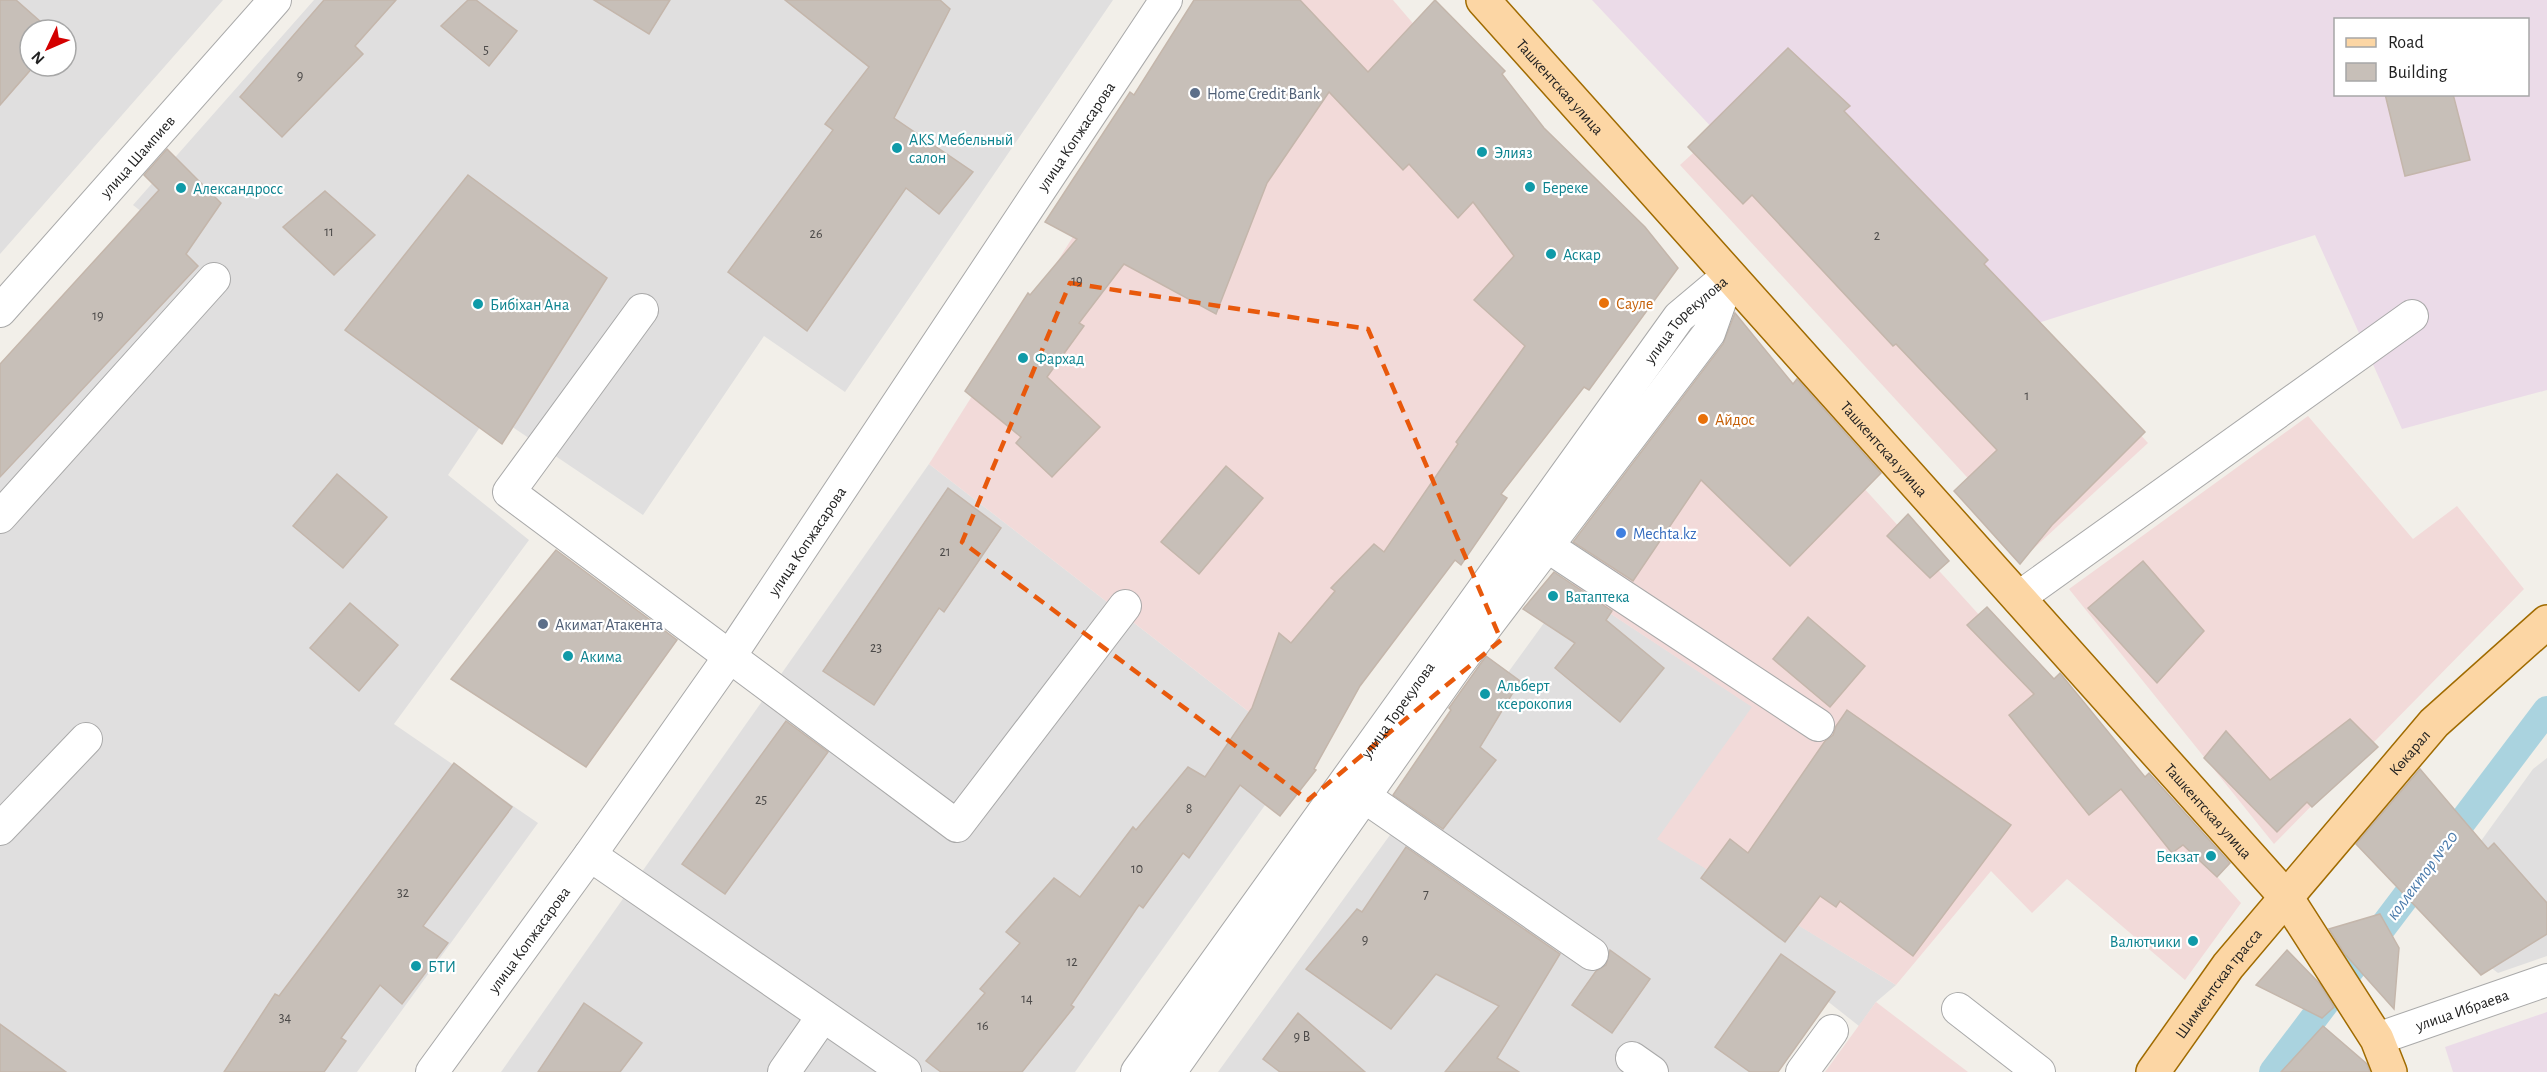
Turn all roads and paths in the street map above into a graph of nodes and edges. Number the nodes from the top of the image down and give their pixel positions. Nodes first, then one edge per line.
1 (274, 0) edge
2 (1166, 0) edge
3 (1483, 0) edge
4 (1729, 275) junction
5 (214, 279) dead end
6 (642, 310) dead end
7 (0, 311) edge
8 (2412, 316) dead end
9 (0, 517) edge
10 (1547, 546) junction
11 (2018, 598) junction
12 (1125, 606) dead end
13 (2547, 622) edge
14 (730, 656) junction
15 (1818, 725) dead end
16 (86, 739) dead end
17 (1365, 797) junction
18 (0, 829) edge
19 (590, 855) junction
20 (2286, 897) junction
21 (1592, 954) dead end
22 (2547, 980) edge
23 (1958, 1010) dead end
24 (823, 1016) junction
25 (1832, 1031) dead end
26 (2377, 1039) junction
27 (432, 1072) edge
28 (784, 1072) edge
29 (905, 1072) edge
30 (1137, 1072) edge
31 (1170, 1072) edge
32 (1802, 1072) edge
33 (2038, 1072) edge
34 (2152, 1072) edge
35 (2390, 1072) edge

1 - 7 street, улица Шампиев
2 - 14 street, улица Копжасарова
3 - 4 main road, Ташкентская улица
4 - 10 street, улица Торекулова
4 - 11 main road, Ташкентская улица
4 - 30 street, улица Торекулова
5 - 9 street
6 - 14 street
8 - 11 street
10 - 15 street
10 - 17 street, улица Торекулова
11 - 20 main road, Ташкентская улица
12 - 14 street
13 - 20 main road, Көкарал
14 - 19 street, улица Копжасарова
16 - 18 street
17 - 21 street
17 - 31 street, улица Торекулова
19 - 24 street
19 - 27 street, улица Копжасарова
20 - 26 main road, Ташкентская улица
20 - 34 main road, Шимкентская трасса
22 - 26 street, улица Ибраева
23 - 33 street
24 - 28 street
24 - 29 street
25 - 32 street
26 - 35 main road, Ташкентская улица

